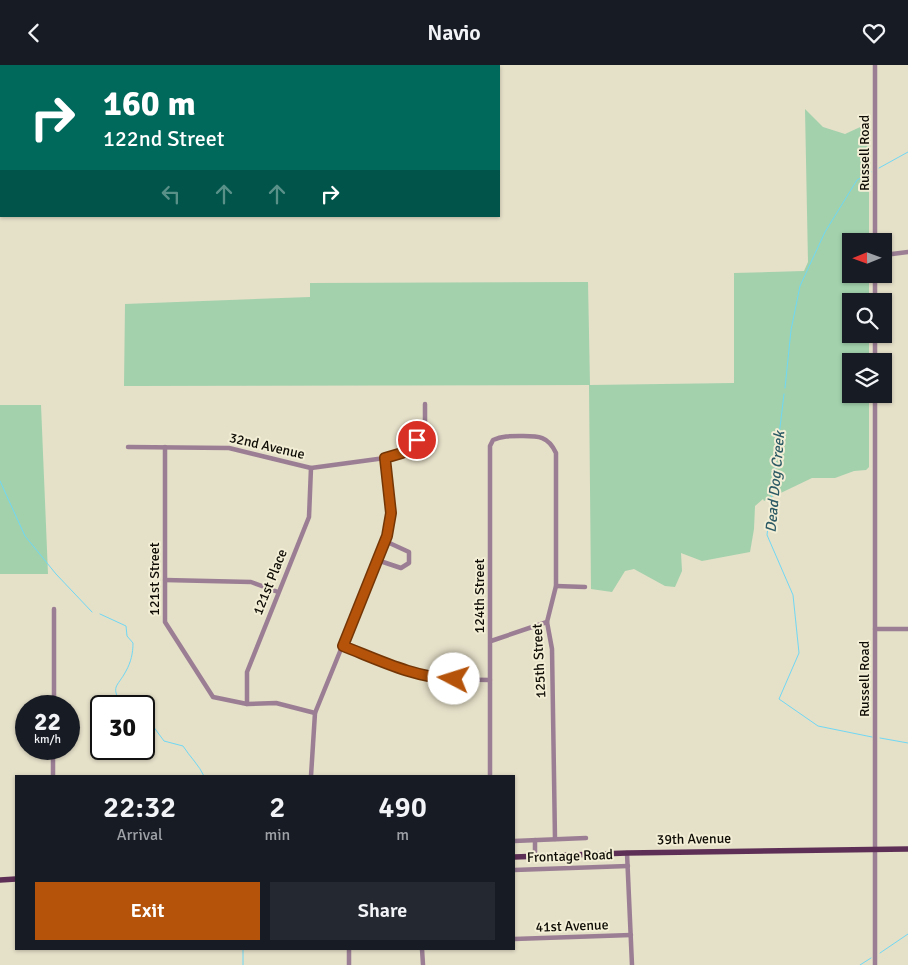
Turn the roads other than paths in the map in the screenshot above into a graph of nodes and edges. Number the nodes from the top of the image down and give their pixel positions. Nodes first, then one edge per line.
1 (875, 65) edge
2 (875, 233) edge
3 (908, 252) edge
4 (892, 254) edge
5 (875, 403) edge
6 (425, 404) dead end
7 (128, 447) dead end
8 (165, 447) junction
9 (490, 447) joint
10 (385, 458) junction
11 (311, 468) junction
12 (385, 541) junction
13 (377, 560) junction
14 (165, 580) junction
15 (556, 586) junction
16 (585, 587) dead end
17 (278, 592) junction
18 (54, 609) dead end
19 (546, 622) junction
20 (876, 629) junction
21 (908, 629) edge
22 (490, 641) junction
23 (343, 646) junction
24 (490, 680) junction
25 (54, 695) edge
26 (247, 704) junction
27 (315, 713) junction
28 (53, 760) edge
29 (53, 775) edge
30 (311, 775) edge
31 (490, 775) edge
32 (586, 838) dead end
33 (555, 839) junction
34 (535, 840) junction
35 (515, 841) edge
36 (876, 849) junction
37 (908, 849) edge
38 (627, 853) junction
39 (535, 856) junction
40 (515, 857) edge
41 (628, 865) junction
42 (515, 870) edge
43 (15, 879) edge
44 (0, 880) edge
45 (631, 935) junction
46 (515, 939) edge
47 (349, 950) edge
48 (422, 950) edge
49 (349, 965) edge
50 (423, 965) edge
51 (632, 965) edge
52 (876, 965) edge

1 - 2 street, Russell Road
3 - 4 street
5 - 20 street, Russell Road
6 - 10 street, 32nd Avenue
7 - 8 street, 32nd Avenue
8 - 11 street, 32nd Avenue
8 - 14 street, 121st Street
9 - 15 street, 125th Street
9 - 22 street, 124th Street
10 - 11 street, 32nd Avenue
10 - 12 street
11 - 17 street, 121st Place
12 - 13 street
12 - 13 street
13 - 23 street
14 - 17 street
14 - 26 street, 121st Street
15 - 16 street
15 - 19 street, 125th Street
17 - 26 street, 121st Place
18 - 25 street
19 - 22 street
19 - 33 street, 125th Street
20 - 21 street
20 - 36 street, Russell Road
22 - 24 street, 124th Street
23 - 24 street
23 - 27 street
24 - 31 street, 124th Street
26 - 27 street
27 - 30 street
28 - 29 street
32 - 33 street
33 - 34 street
34 - 35 street
34 - 39 street
36 - 37 main road, 39th Avenue
36 - 38 main road, 39th Avenue
36 - 52 street, Russell Road
38 - 39 main road, 39th Avenue
38 - 41 street
39 - 40 main road, 39th Avenue
41 - 42 street, Frontage Road
41 - 45 street
43 - 44 main road
45 - 46 street, 41st Avenue
45 - 51 street
47 - 49 street
48 - 50 street

